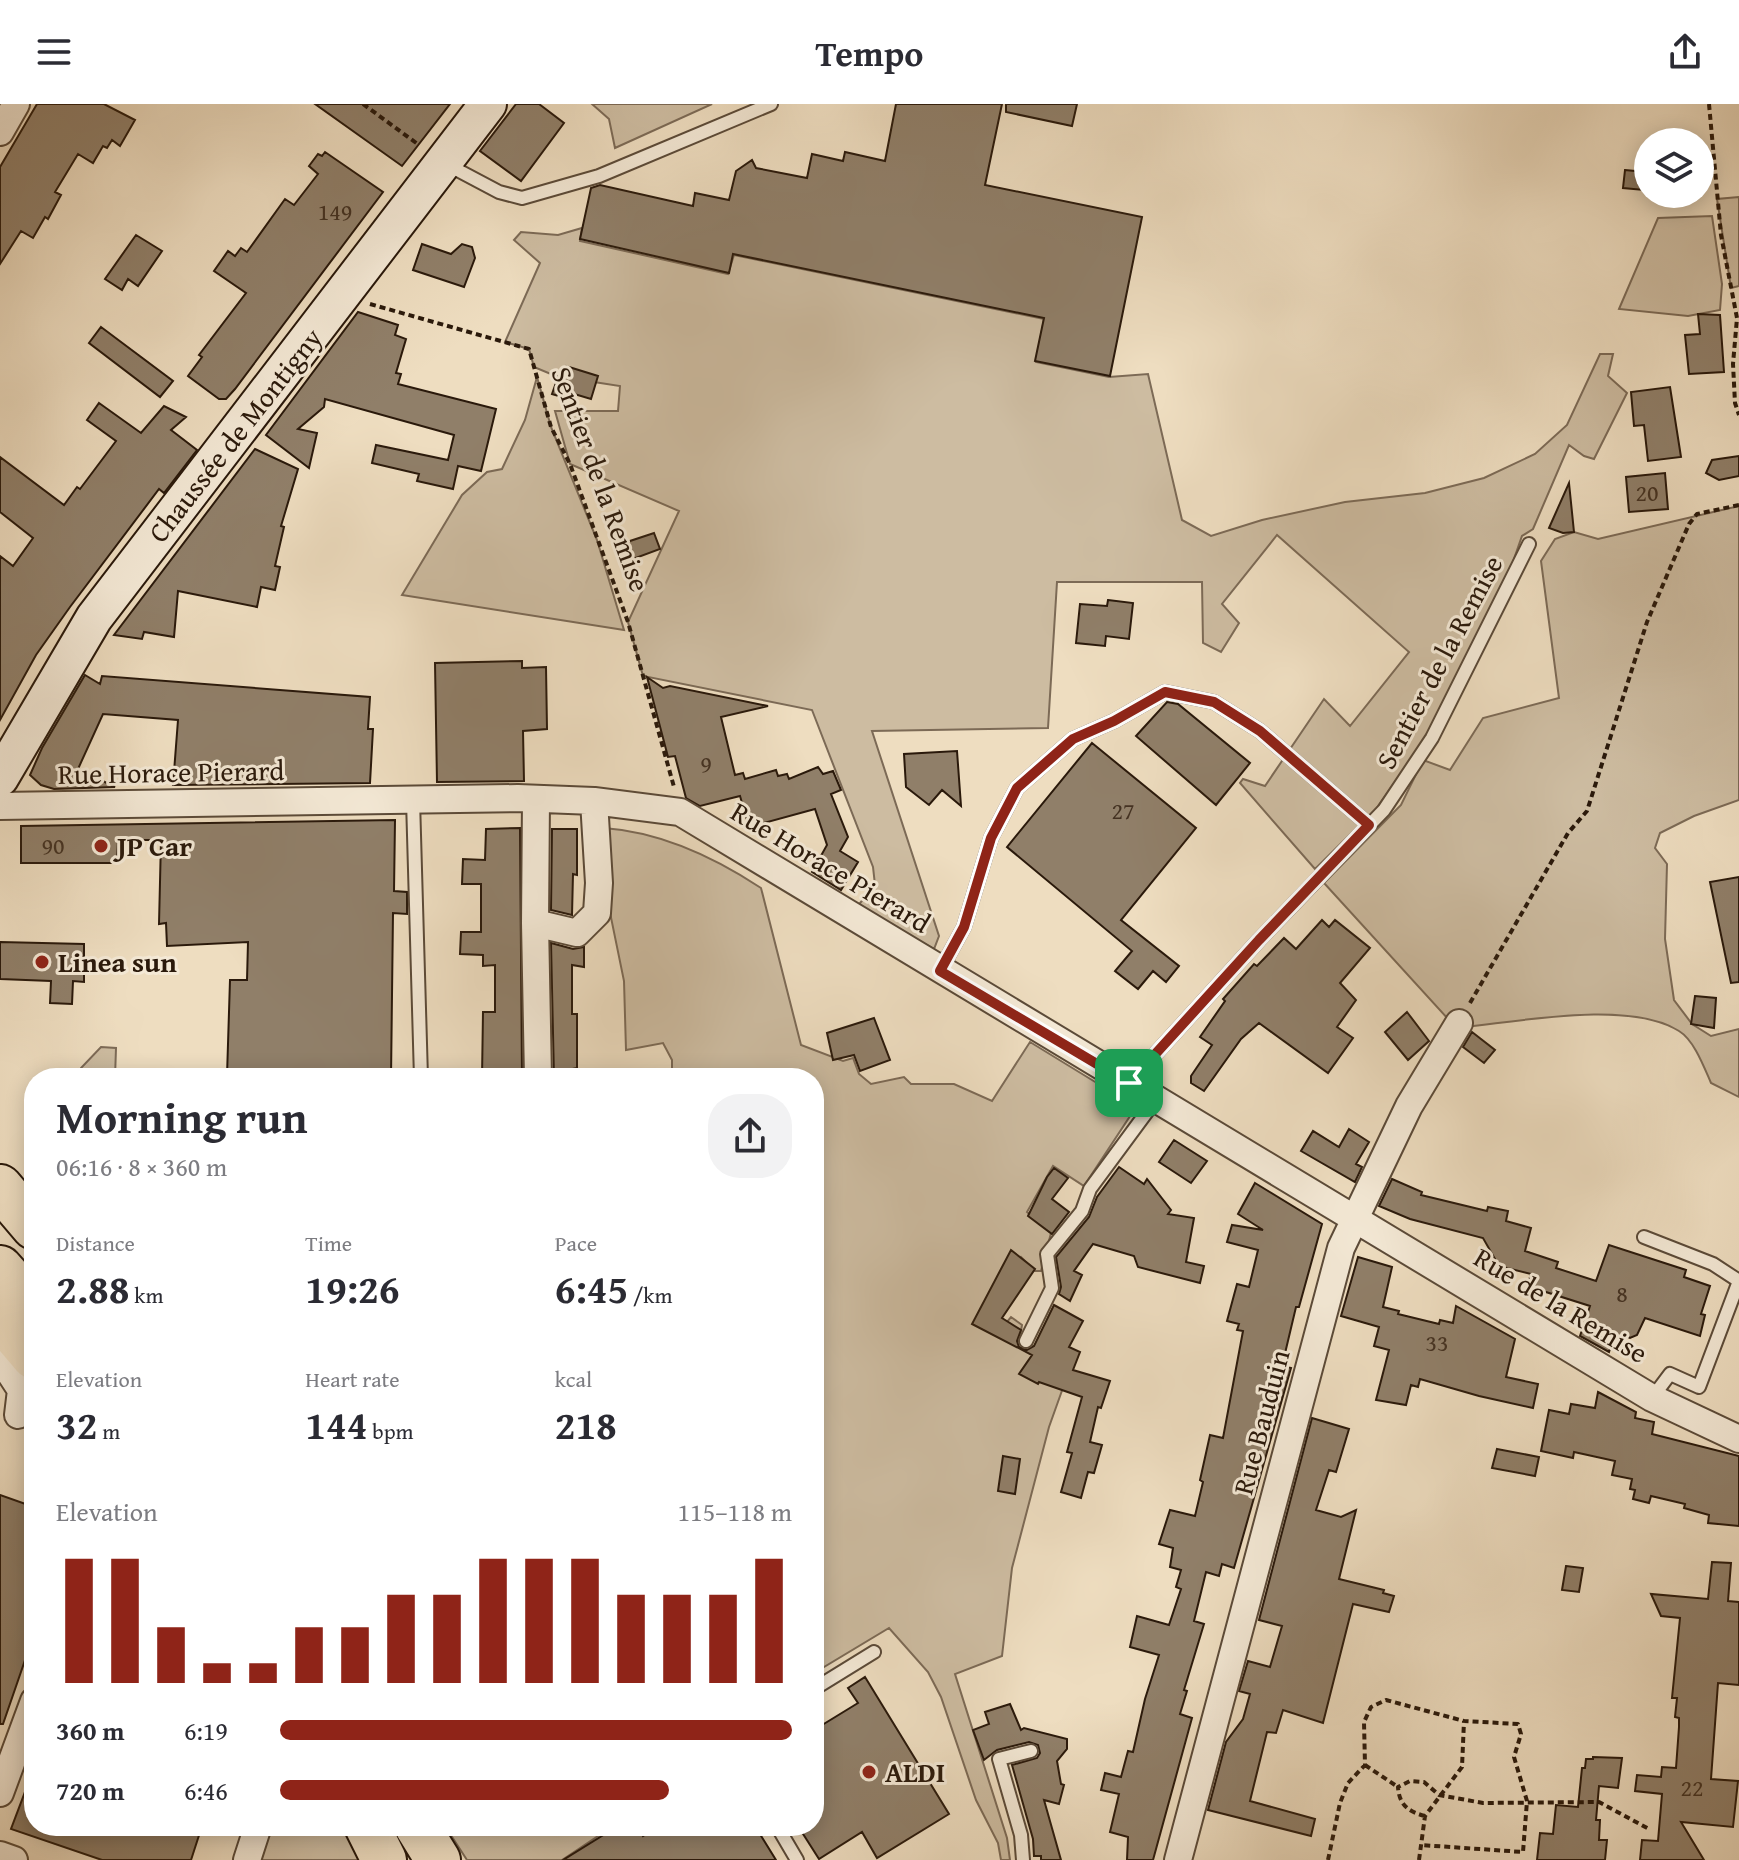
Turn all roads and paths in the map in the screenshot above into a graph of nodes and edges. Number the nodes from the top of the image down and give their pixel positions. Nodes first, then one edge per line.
1 (16, 104) edge
2 (363, 104) edge
3 (488, 104) edge
4 (771, 104) edge
5 (1709, 104) edge
6 (0, 132) edge
7 (444, 162) junction
8 (342, 296) junction
9 (1738, 317) edge
10 (1739, 415) edge
11 (1739, 505) edge
12 (1529, 544) dead end
13 (0, 778) edge
14 (536, 799) junction
15 (413, 800) junction
16 (594, 801) junction
17 (0, 806) edge
18 (680, 812) junction
19 (1369, 825) junction
20 (535, 923) junction
21 (940, 971) junction
22 (1459, 1023) joint
23 (421, 1068) edge
24 (538, 1068) edge
25 (1129, 1083) junction
26 (1155, 1101) junction
27 (0, 1187) edge
28 (24, 1215) edge
29 (1354, 1217) junction
30 (0, 1226) edge
31 (1644, 1237) dead end
32 (24, 1251) edge
33 (0, 1268) edge
34 (24, 1295) edge
35 (0, 1317) edge
36 (1026, 1341) dead end
37 (24, 1345) edge
38 (0, 1358) edge
39 (1652, 1398) junction
40 (17, 1420) edge
41 (1739, 1439) edge
42 (874, 1652) dead end
43 (824, 1683) edge
44 (24, 1720) edge
45 (1464, 1721) junction
46 (1031, 1751) dead end
47 (6, 1754) edge
48 (1365, 1765) junction
49 (1398, 1787) junction
50 (0, 1793) edge
51 (1439, 1795) junction
52 (1527, 1801) junction
53 (1425, 1816) junction
54 (1649, 1829) dead end
55 (255, 1836) edge
56 (423, 1836) edge
57 (783, 1836) edge
58 (1421, 1845) junction
59 (0, 1855) edge
60 (14, 1860) edge
61 (247, 1860) edge
62 (438, 1860) edge
63 (797, 1860) edge
64 (1023, 1860) edge
65 (1178, 1860) edge
66 (1328, 1860) edge
67 (1419, 1860) edge

1 - 6 street
2 - 7 path
3 - 7 main road, Chaussée de Montigny
4 - 7 lane
5 - 9 path
7 - 8 main road, Chaussée de Montigny
8 - 13 main road, Chaussée de Montigny
8 - 18 path, Sentier de la Remise
9 - 10 path
11 - 22 path
12 - 19 lane, Sentier de la Remise
14 - 15 street, Rue Horace Pierard
14 - 16 street, Rue Horace Pierard
14 - 20 street
15 - 17 street, Rue Horace Pierard
15 - 23 lane
16 - 18 street, Rue Horace Pierard
16 - 20 street
18 - 21 street, Rue Horace Pierard
19 - 21 lane
19 - 25 lane, Sentier de la Remise
20 - 24 street
21 - 25 street, Rue Horace Pierard
22 - 29 street, Rue Bauduin
25 - 26 street, Rue Horace Pierard
26 - 29 street, Rue Horace Pierard
26 - 36 lane
27 - 28 highway
29 - 39 street, Rue de la Remise
29 - 65 street, Rue Bauduin
30 - 32 highway
31 - 39 lane
33 - 34 highway
35 - 37 highway
38 - 40 street
39 - 41 street, Rue de la Remise
42 - 43 lane
44 - 47 street
45 - 48 path
45 - 51 path
45 - 52 path
46 - 64 lane
47 - 50 street
48 - 49 path
48 - 66 path
49 - 51 path
49 - 53 path
51 - 52 path
51 - 53 path
52 - 54 path
52 - 58 path
53 - 58 path
55 - 61 street
56 - 62 highway
57 - 63 lane
58 - 67 path
59 - 60 street

